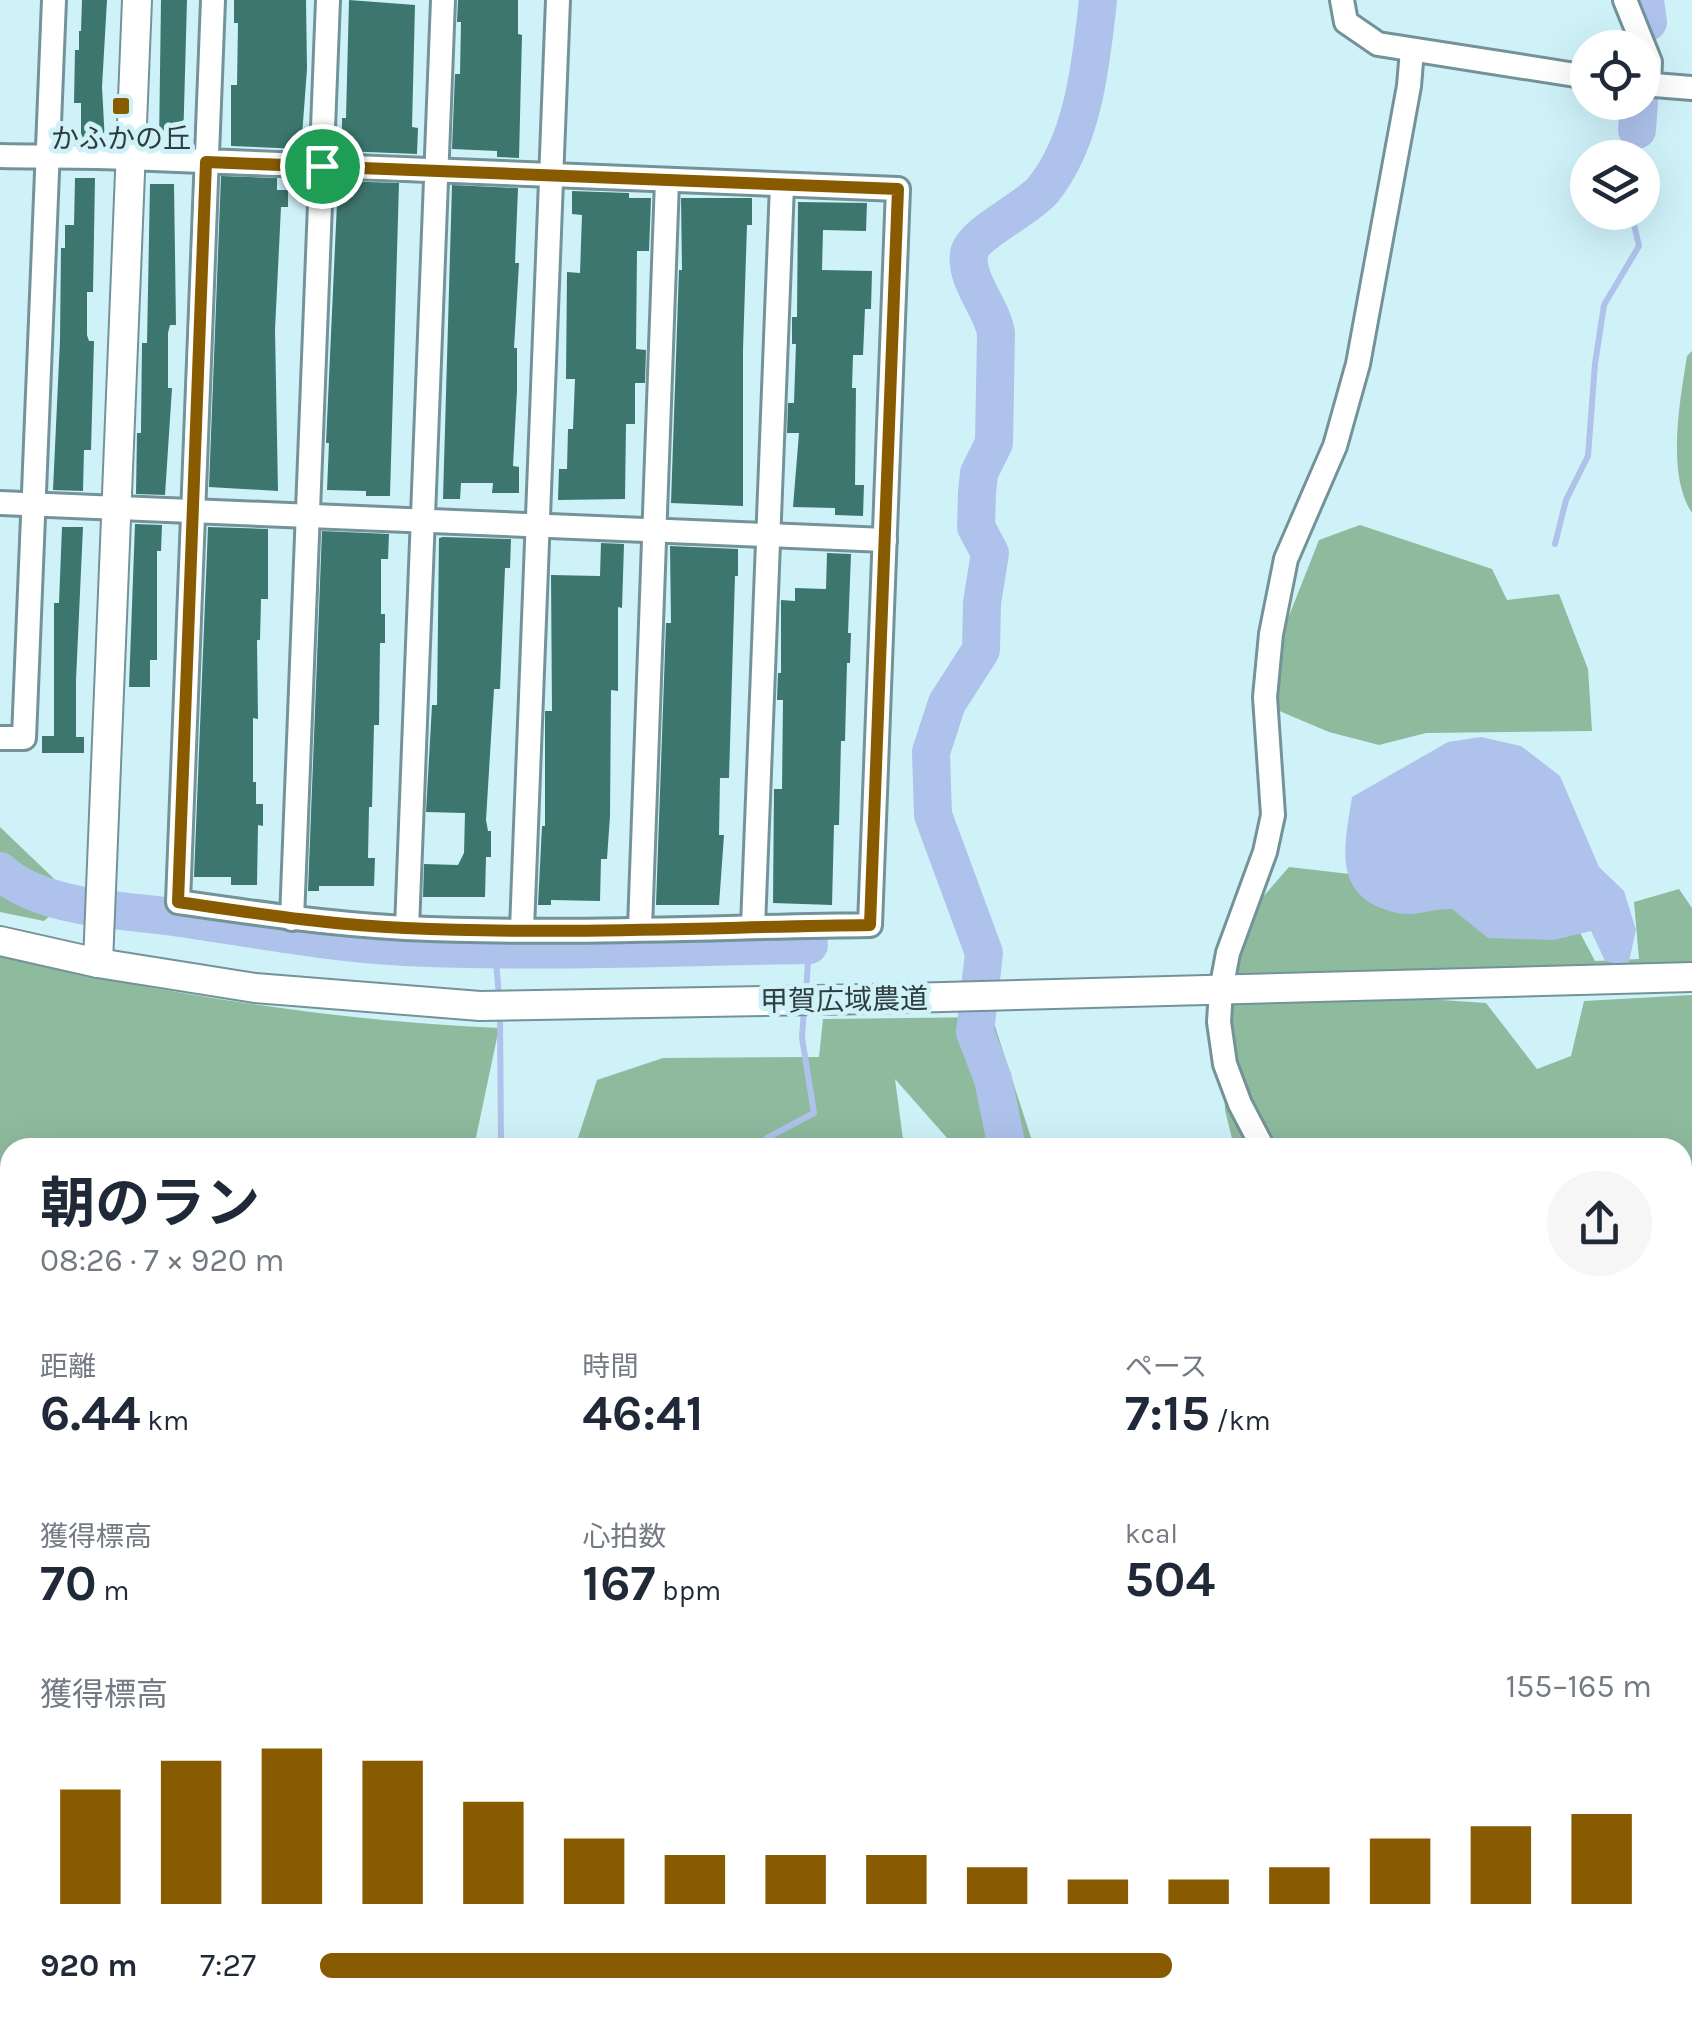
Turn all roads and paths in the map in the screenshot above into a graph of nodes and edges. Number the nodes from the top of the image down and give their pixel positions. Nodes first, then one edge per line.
1 (54, 0) edge
2 (137, 0) edge
3 (213, 0) edge
4 (328, 0) edge
5 (444, 0) edge
6 (558, 0) edge
7 (1342, 0) edge
8 (1625, 0) edge
9 (1637, 30) edge
10 (1412, 50) junction
11 (1570, 74) edge
12 (1660, 86) edge
13 (1692, 88) edge
14 (0, 156) edge
15 (47, 156) junction
16 (131, 158) junction
17 (206, 162) junction
18 (322, 166) junction
19 (437, 171) junction
20 (552, 176) junction
21 (667, 181) junction
22 (782, 185) junction
23 (0, 503) edge
24 (33, 504) junction
25 (115, 508) junction
26 (193, 512) junction
27 (309, 516) junction
28 (423, 521) junction
29 (539, 525) junction
30 (654, 530) junction
31 (770, 536) junction
32 (884, 540) junction
33 (0, 738) edge
34 (292, 919) junction
35 (753, 926) junction
36 (407, 928) junction
37 (640, 928) junction
38 (522, 929) junction
39 (0, 941) edge
40 (98, 963) junction
41 (1692, 977) edge
42 (1221, 990) junction
43 (1258, 1138) edge

1 - 15 street
2 - 16 street
3 - 17 street
4 - 18 street
5 - 19 street
6 - 20 street
7 - 10 street
8 - 9 street
10 - 11 street
10 - 42 street
12 - 13 street
14 - 15 street
15 - 16 street
15 - 24 street
16 - 17 street
16 - 25 street
17 - 18 street
17 - 26 street
18 - 19 street
18 - 27 street
19 - 20 street
19 - 28 street
20 - 21 street
20 - 29 street
21 - 22 street
21 - 30 street
22 - 31 street
22 - 32 street
23 - 24 street
24 - 25 street
24 - 33 street
25 - 26 street
25 - 40 street
26 - 27 street
26 - 34 street
27 - 28 street
27 - 34 street
28 - 29 street
28 - 36 street
29 - 30 street
29 - 38 street
30 - 31 street
30 - 37 street
31 - 32 street
31 - 35 street
32 - 35 street
34 - 36 street
35 - 37 street
36 - 38 street
37 - 38 street
39 - 40 street, 甲賀広域農道
40 - 42 street, 甲賀広域農道
41 - 42 street, 甲賀広域農道
42 - 43 street

